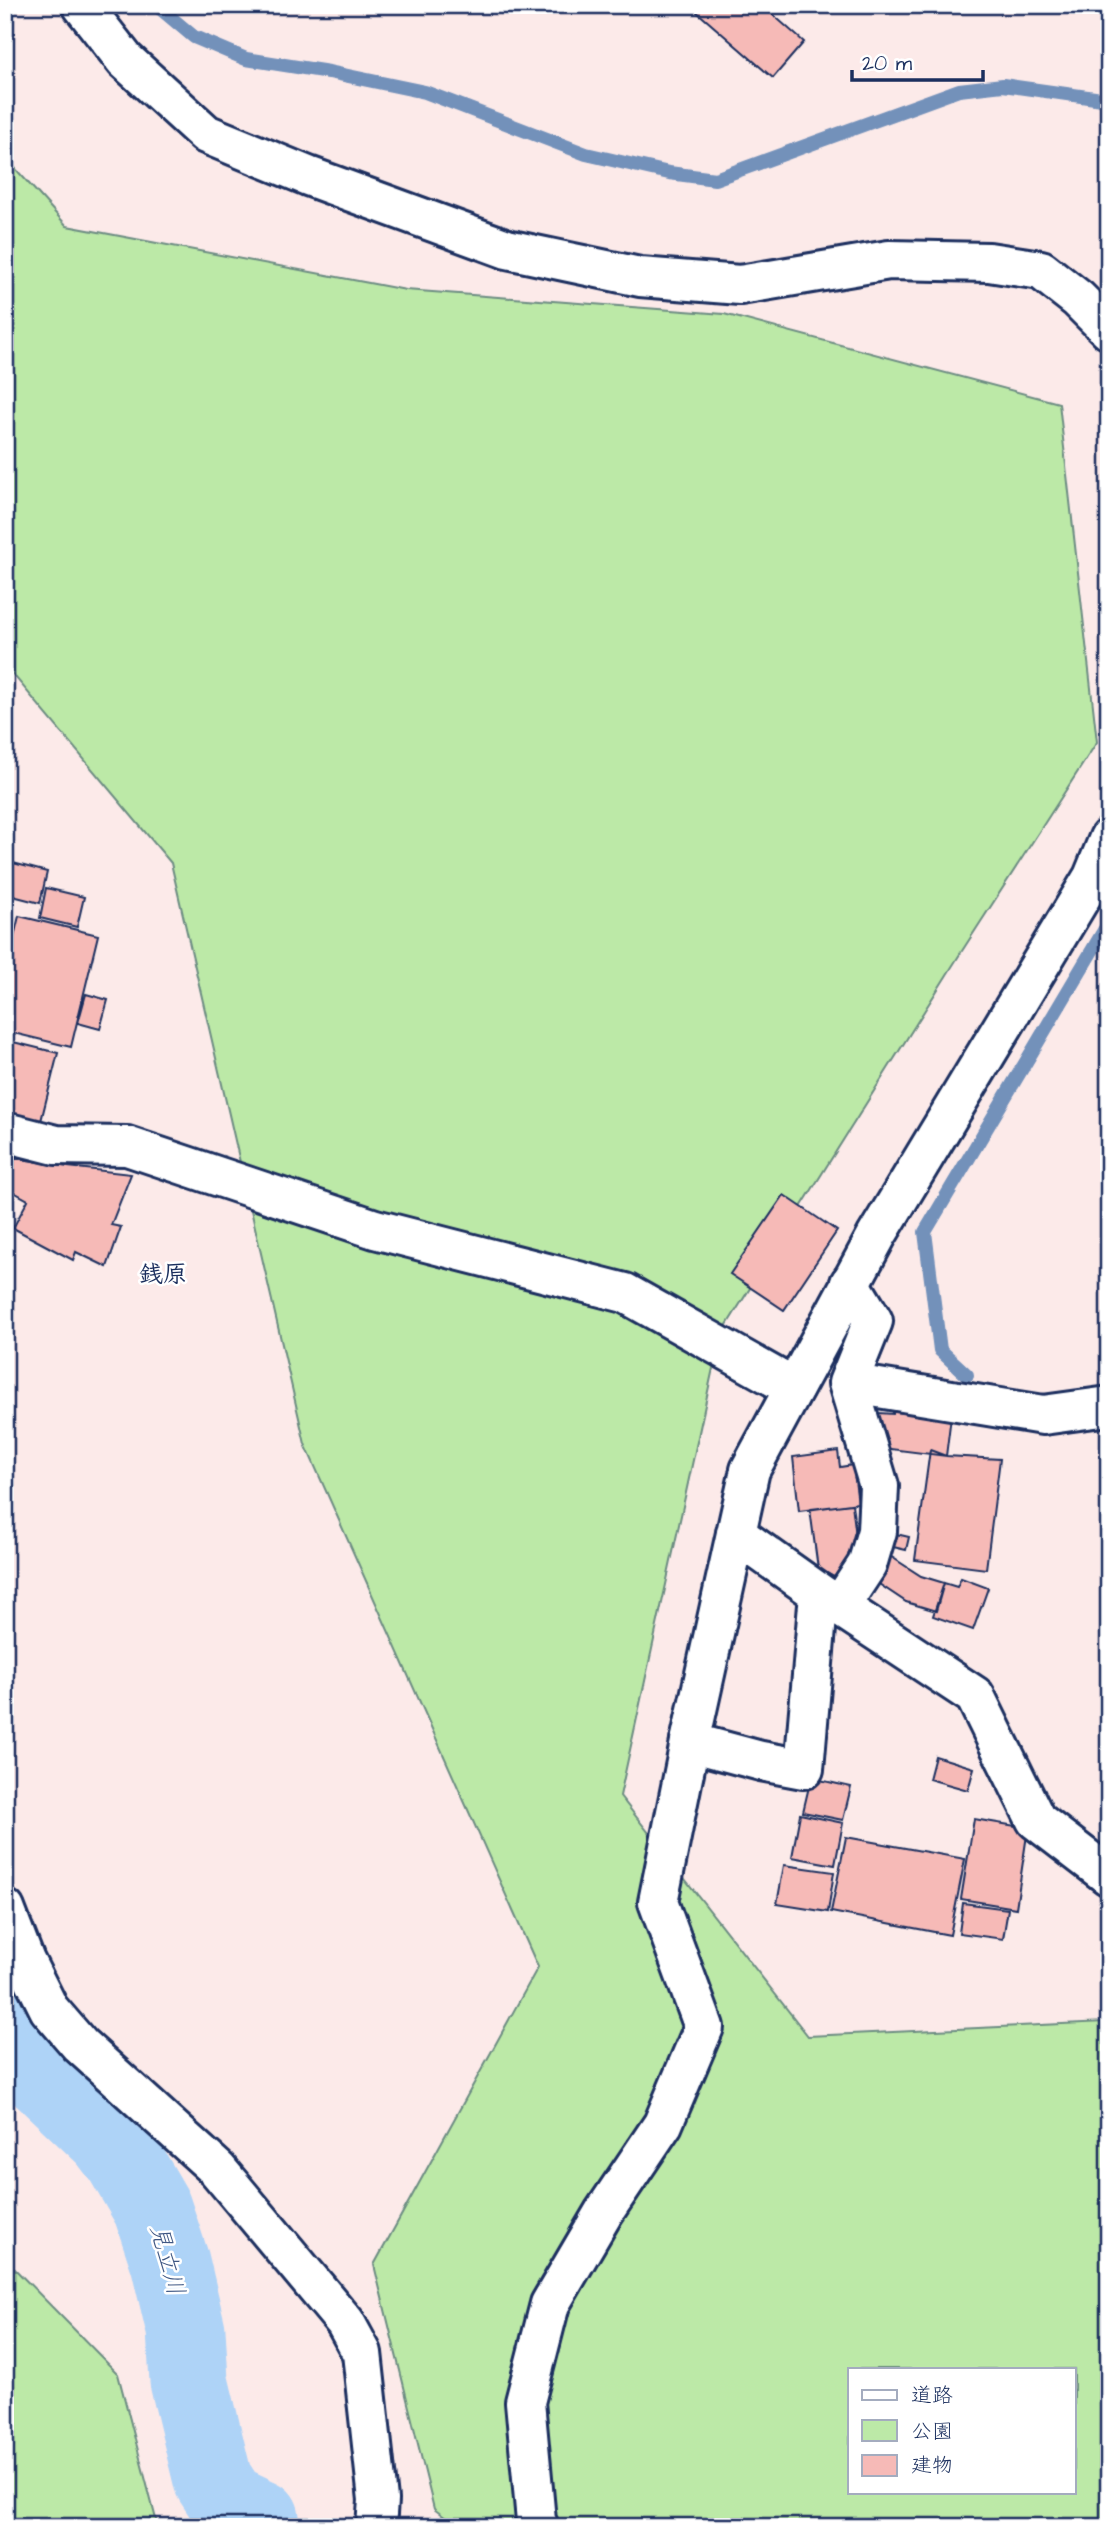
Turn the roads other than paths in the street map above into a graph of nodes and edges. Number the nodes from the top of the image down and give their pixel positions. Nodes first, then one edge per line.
1 (82, 5) edge
2 (1109, 330) edge
3 (1109, 838) edge
4 (5, 1132) edge
5 (850, 1283) junction
6 (848, 1383) junction
7 (794, 1388) junction
8 (1109, 1406) edge
9 (736, 1534) junction
10 (829, 1600) junction
11 (690, 1742) junction
12 (1109, 1876) edge
13 (5, 1909) edge
14 (15, 1958) edge
15 (376, 2527) edge
16 (539, 2527) edge

1 - 2 street
3 - 5 street
4 - 7 street
5 - 6 street
5 - 7 street
6 - 8 street
6 - 10 street
7 - 9 street
9 - 10 street
9 - 11 street
10 - 11 street
10 - 12 street
11 - 16 street
13 - 14 street
14 - 15 street

